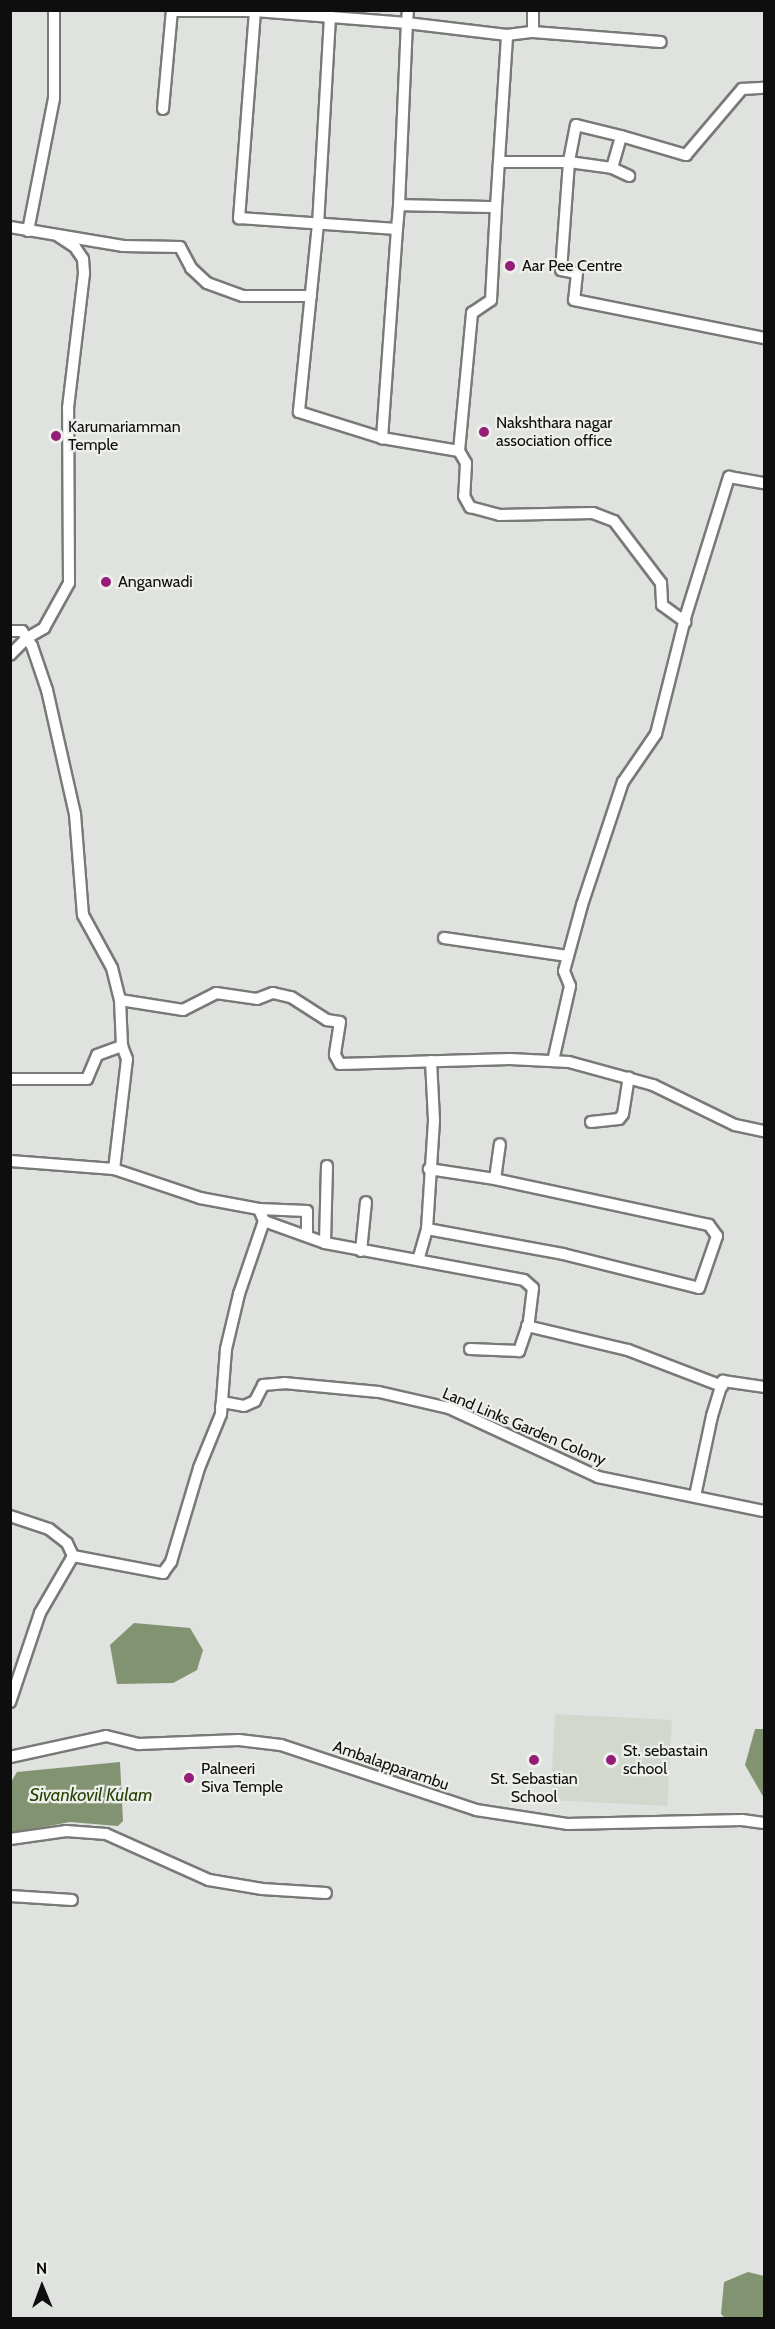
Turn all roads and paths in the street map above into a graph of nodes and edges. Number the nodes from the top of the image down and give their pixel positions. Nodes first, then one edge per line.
1 (54, 10) edge
2 (408, 10) edge
3 (533, 10) edge
4 (172, 11) edge
5 (232, 11) edge
6 (255, 11) edge
7 (330, 17) junction
8 (407, 23) junction
9 (533, 32) junction
10 (507, 35) junction
11 (661, 42) dead end
12 (765, 88) edge
13 (163, 110) dead end
14 (621, 136) junction
15 (499, 162) junction
16 (569, 162) junction
17 (612, 168) junction
18 (629, 176) dead end
19 (399, 205) junction
20 (496, 207) junction
21 (318, 224) junction
22 (10, 227) edge
23 (397, 230) junction
24 (28, 231) junction
25 (57, 236) junction
26 (311, 296) junction
27 (765, 338) edge
28 (382, 438) junction
29 (459, 451) junction
30 (765, 483) edge
31 (685, 622) junction
32 (10, 631) edge
33 (27, 638) junction
34 (10, 655) edge
35 (444, 938) dead end
36 (568, 956) junction
37 (120, 1000) junction
38 (122, 1046) junction
39 (431, 1061) junction
40 (553, 1061) junction
41 (629, 1077) junction
42 (10, 1079) edge
43 (591, 1122) dead end
44 (765, 1131) edge
45 (500, 1144) dead end
46 (10, 1161) edge
47 (327, 1166) dead end
48 (114, 1169) junction
49 (429, 1169) junction
50 (495, 1179) junction
51 (366, 1202) dead end
52 (259, 1209) junction
53 (264, 1221) junction
54 (427, 1229) junction
55 (307, 1236) junction
56 (326, 1243) junction
57 (361, 1251) junction
58 (418, 1257) junction
59 (527, 1326) junction
60 (470, 1349) dead end
61 (722, 1386) junction
62 (765, 1387) edge
63 (221, 1414) junction
64 (695, 1496) junction
65 (765, 1511) edge
66 (10, 1516) edge
67 (73, 1556) junction
68 (10, 1702) edge
69 (10, 1757) edge
70 (765, 1823) edge
71 (10, 1839) edge
72 (326, 1893) dead end
73 (10, 1896) edge
74 (72, 1900) dead end

1 - 24 street
2 - 8 street
3 - 9 street
4 - 5 street
4 - 13 street
5 - 6 street
6 - 7 street
6 - 21 street
7 - 8 street
7 - 21 street
8 - 10 street
8 - 19 street
9 - 10 street
9 - 11 street
10 - 15 street
12 - 14 street
14 - 16 street
14 - 17 street
15 - 16 street
15 - 20 street
16 - 17 street
16 - 27 street
17 - 18 street
19 - 20 street
19 - 23 street
20 - 29 street
21 - 23 street
21 - 26 street
22 - 24 street
23 - 28 street
24 - 25 street
25 - 26 street
25 - 33 street
26 - 28 street
28 - 29 street
29 - 31 street
30 - 31 street
31 - 36 street
32 - 33 street
33 - 34 street
33 - 37 street
35 - 36 street
36 - 40 street
37 - 38 street
37 - 39 street
38 - 42 street
38 - 48 street
39 - 40 street
39 - 49 street
40 - 41 street
41 - 43 street
41 - 44 street
45 - 50 street
46 - 48 street
47 - 56 street
48 - 52 street
49 - 50 street
49 - 54 street
50 - 54 street
51 - 57 street
52 - 53 street
52 - 55 street
53 - 55 street
53 - 63 street
54 - 58 street
55 - 56 street
56 - 57 street
57 - 58 street
58 - 59 street
59 - 60 street
59 - 61 street
61 - 62 street
61 - 64 street
63 - 64 street, Land Links Garden Colony
63 - 67 street
64 - 65 street, Land Links Garden Colony
66 - 67 street
67 - 68 street
69 - 70 street, Ambalapparambu
71 - 72 street
73 - 74 street

